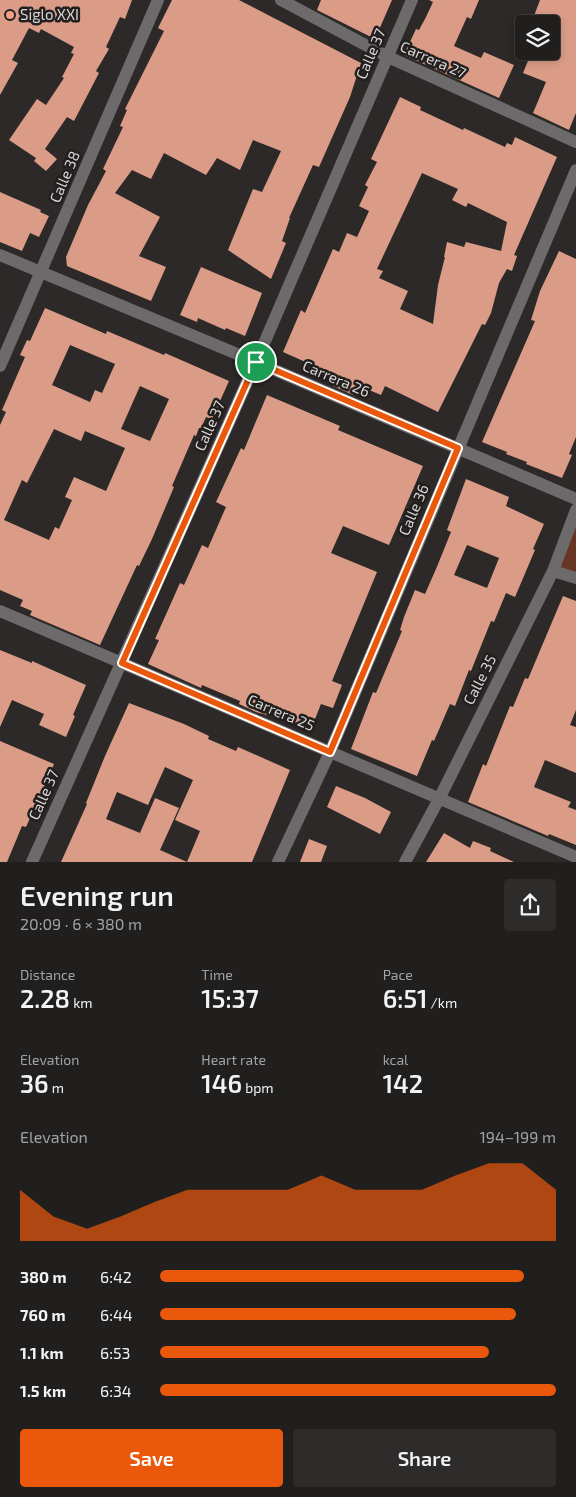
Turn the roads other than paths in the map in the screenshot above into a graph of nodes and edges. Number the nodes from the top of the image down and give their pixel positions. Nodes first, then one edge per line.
1 (158, 0) edge
2 (281, 0) edge
3 (412, 0) edge
4 (388, 57) junction
5 (576, 142) edge
6 (576, 170) edge
7 (0, 255) edge
8 (42, 271) junction
9 (256, 362) junction
10 (0, 366) edge
11 (458, 448) junction
12 (576, 499) edge
13 (576, 510) edge
14 (553, 571) junction
15 (576, 578) edge
16 (0, 611) edge
17 (122, 663) junction
18 (330, 752) junction
19 (439, 798) junction
20 (576, 857) edge
21 (32, 862) edge
22 (278, 862) edge
23 (405, 862) edge

1 - 8 street, Calle 38
2 - 4 street, Carrera 27
3 - 4 street, Calle 37
4 - 5 street, Carrera 27
4 - 9 street, Calle 37
6 - 11 street, Calle 36
7 - 8 street, Carrera 26
8 - 9 street, Carrera 26
8 - 10 street, Calle 38
9 - 11 street, Carrera 26
9 - 17 street, Calle 37
11 - 12 street, Carrera 26
11 - 18 street, Calle 36
13 - 14 street, Calle 35
14 - 15 street
14 - 19 street, Calle 35
16 - 17 street, Carrera 25
17 - 18 street, Carrera 25
17 - 21 street, Calle 37
18 - 19 street, Carrera 25
18 - 22 street, Calle 36
19 - 20 street, Carrera 25
19 - 23 street, Calle 35

